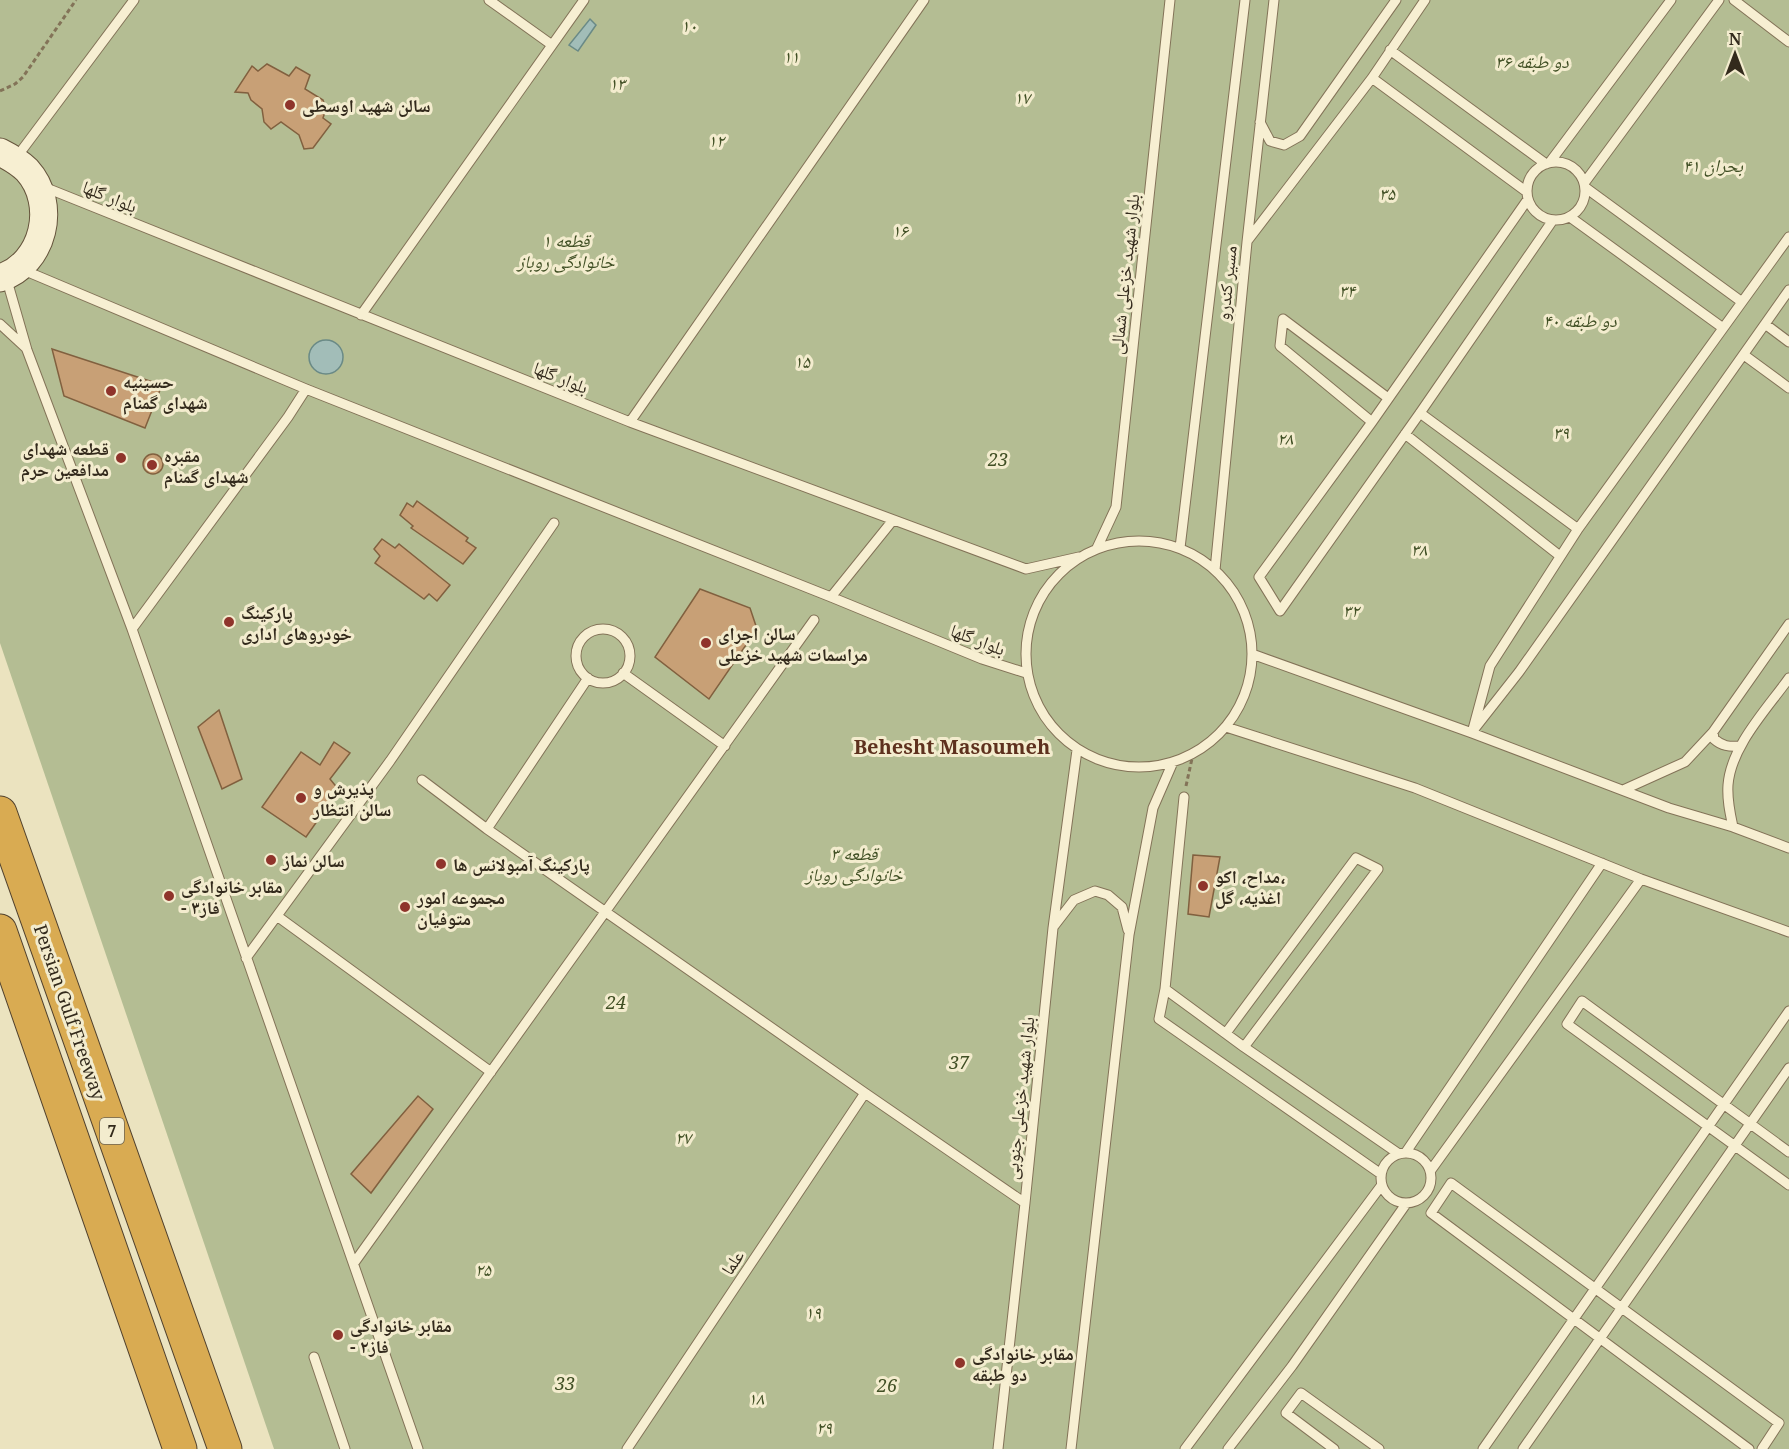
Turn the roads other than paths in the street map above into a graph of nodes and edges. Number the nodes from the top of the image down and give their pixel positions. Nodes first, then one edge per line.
1 (134, 0) edge
2 (489, 0) edge
3 (584, 0) edge
4 (924, 0) edge
5 (1170, 0) edge
6 (1245, 0) edge
7 (1274, 0) edge
8 (1396, 0) edge
9 (1425, 0) edge
10 (1671, 0) edge
11 (1719, 0) edge
12 (1734, 0) edge
13 (1789, 42) edge
14 (552, 45) junction
15 (1390, 50) junction
16 (1372, 78) junction
17 (1260, 122) junction
18 (7, 156) edge
19 (1548, 163) junction
20 (37, 184) junction
21 (1585, 185) junction
22 (1527, 195) junction
23 (1570, 217) junction
24 (1553, 220) junction
25 (1789, 237) edge
26 (1247, 242) junction
27 (8, 274) edge
28 (1789, 290) edge
29 (1742, 302) junction
30 (361, 315) junction
31 (0, 324) edge
32 (1765, 324) junction
33 (1723, 328) junction
34 (1789, 342) edge
35 (27, 350) junction
36 (1744, 354) junction
37 (1789, 388) edge
38 (306, 389) junction
39 (1388, 398) junction
40 (1420, 413) junction
41 (630, 422) junction
42 (1372, 422) junction
43 (1405, 434) junction
44 (893, 520) junction
45 (554, 523) dead end
46 (1578, 529) junction
47 (1097, 548) junction
48 (1180, 548) junction
49 (1560, 556) junction
50 (1079, 557) junction
51 (1215, 570) junction
52 (831, 597) junction
53 (814, 620) dead end
54 (1789, 624) edge
55 (132, 629) junction
56 (1252, 654) junction
57 (623, 673) junction
58 (1026, 673) junction
59 (588, 678) junction
60 (1789, 678) edge
61 (1226, 727) junction
62 (1713, 732) junction
63 (1472, 733) junction
64 (724, 746) junction
65 (1740, 746) junction
66 (1077, 750) junction
67 (1173, 762) junction
68 (422, 780) dead end
69 (1623, 790) junction
70 (1184, 797) road end
71 (0, 813) edge
72 (1732, 827) junction
73 (487, 829) junction
74 (1789, 848) edge
75 (1602, 863) junction
76 (1641, 879) junction
77 (606, 912) junction
78 (277, 916) junction
79 (1053, 928) junction
80 (0, 931) edge
81 (1789, 932) edge
82 (1129, 935) junction
83 (246, 958) junction
84 (1165, 989) junction
85 (1789, 1011) edge
86 (1226, 1033) junction
87 (1244, 1047) junction
88 (1789, 1068) edge
89 (491, 1072) junction
90 (865, 1093) junction
91 (1724, 1105) junction
92 (1750, 1124) junction
93 (1708, 1127) junction
94 (1735, 1146) junction
95 (1789, 1152) edge
96 (1402, 1153) junction
97 (1431, 1170) junction
98 (1381, 1174) junction
99 (1789, 1185) edge
100 (1381, 1186) junction
101 (1025, 1203) junction
102 (1406, 1204) junction
103 (354, 1263) junction
104 (1595, 1289) junction
105 (1622, 1308) junction
106 (1574, 1319) junction
107 (1600, 1338) junction
108 (314, 1357) dead end
109 (180, 1449) edge
110 (225, 1449) edge
111 (345, 1449) edge
112 (418, 1449) edge
113 (627, 1449) edge
114 (998, 1449) edge
115 (1071, 1449) edge
116 (1185, 1449) edge
117 (1228, 1449) edge
118 (1334, 1449) edge
119 (1379, 1449) edge
120 (1483, 1449) edge
121 (1523, 1449) edge
122 (1749, 1449) edge
123 (1762, 1449) edge

1 - 18 lane
2 - 14 lane
3 - 14 lane
4 - 41 lane
5 - 47 lane, بلوار شهید خزعلی شمالی
6 - 48 lane
7 - 17 lane, مسیر کندرو
8 - 17 lane
9 - 15 lane
10 - 19 lane
11 - 21 lane
12 - 13 lane
14 - 30 lane
15 - 16 lane
15 - 19 lane
16 - 22 lane
16 - 26 lane
17 - 26 lane, مسیر کندرو
18 - 20 main road
19 - 21 lane
19 - 22 lane
20 - 27 main road
20 - 30 lane, بلوار گلها
21 - 23 lane
21 - 29 lane
22 - 24 lane
22 - 39 lane
23 - 24 lane
23 - 33 lane
24 - 40 lane
25 - 29 lane
26 - 51 lane, مسیر کندرو
27 - 35 lane
27 - 38 lane, بلوار گلها
28 - 32 lane
29 - 33 lane
30 - 41 lane, بلوار گلها
31 - 35 lane
32 - 34 lane
32 - 36 lane
33 - 46 lane
35 - 55 lane
36 - 37 lane
36 - 63 lane
38 - 52 lane, بلوار گلها
38 - 55 lane
39 - 42 lane
39 - 42 lane
40 - 43 lane
40 - 46 lane
41 - 44 lane, بلوار گلها
42 - 43 lane
43 - 49 lane
44 - 50 lane, بلوار گلها
44 - 52 lane
45 - 78 lane
46 - 49 lane
47 - 48 lane
47 - 50 lane
48 - 51 lane
49 - 63 lane
50 - 58 lane
51 - 56 lane
52 - 58 lane, بلوار گلها
53 - 64 lane
54 - 62 lane
55 - 83 lane
56 - 61 lane
56 - 63 lane
57 - 59 lane
57 - 59 lane
57 - 64 lane
58 - 66 lane
59 - 73 lane
60 - 65 lane
61 - 67 lane
61 - 75 lane
62 - 65 lane
62 - 69 lane
63 - 69 lane
64 - 77 lane
65 - 72 lane
66 - 67 lane
66 - 79 lane, بلوار شهید خزعلی جنوبی
67 - 82 lane
68 - 73 lane
69 - 72 lane
70 - 84 lane
71 - 110 highway, Persian Gulf Freeway / 7
72 - 74 lane
73 - 77 lane
75 - 76 lane
75 - 96 lane
76 - 81 lane
76 - 97 lane
77 - 89 lane
77 - 90 lane
78 - 83 lane
78 - 89 lane
79 - 82 lane
79 - 101 lane, بلوار شهید خزعلی جنوبی
80 - 109 highway, 7
82 - 115 lane
83 - 103 lane
84 - 86 lane
84 - 98 lane
85 - 91 lane
86 - 87 lane
86 - 87 lane
87 - 96 lane
88 - 92 lane
89 - 103 lane
90 - 101 lane
90 - 113 lane, علما
91 - 92 lane
91 - 93 lane
91 - 93 lane
92 - 94 lane
92 - 95 lane
93 - 94 lane
93 - 104 lane
94 - 99 lane
94 - 105 lane
96 - 97 lane
96 - 98 lane
97 - 102 lane
98 - 100 lane
100 - 102 lane
100 - 116 lane
101 - 114 lane, بلوار شهید خزعلی جنوبی
102 - 117 lane
103 - 112 lane
104 - 105 lane
104 - 106 lane
104 - 106 lane
105 - 107 lane
105 - 123 lane
106 - 107 lane
106 - 120 lane
107 - 121 lane
107 - 122 lane
108 - 111 lane
118 - 119 lane

